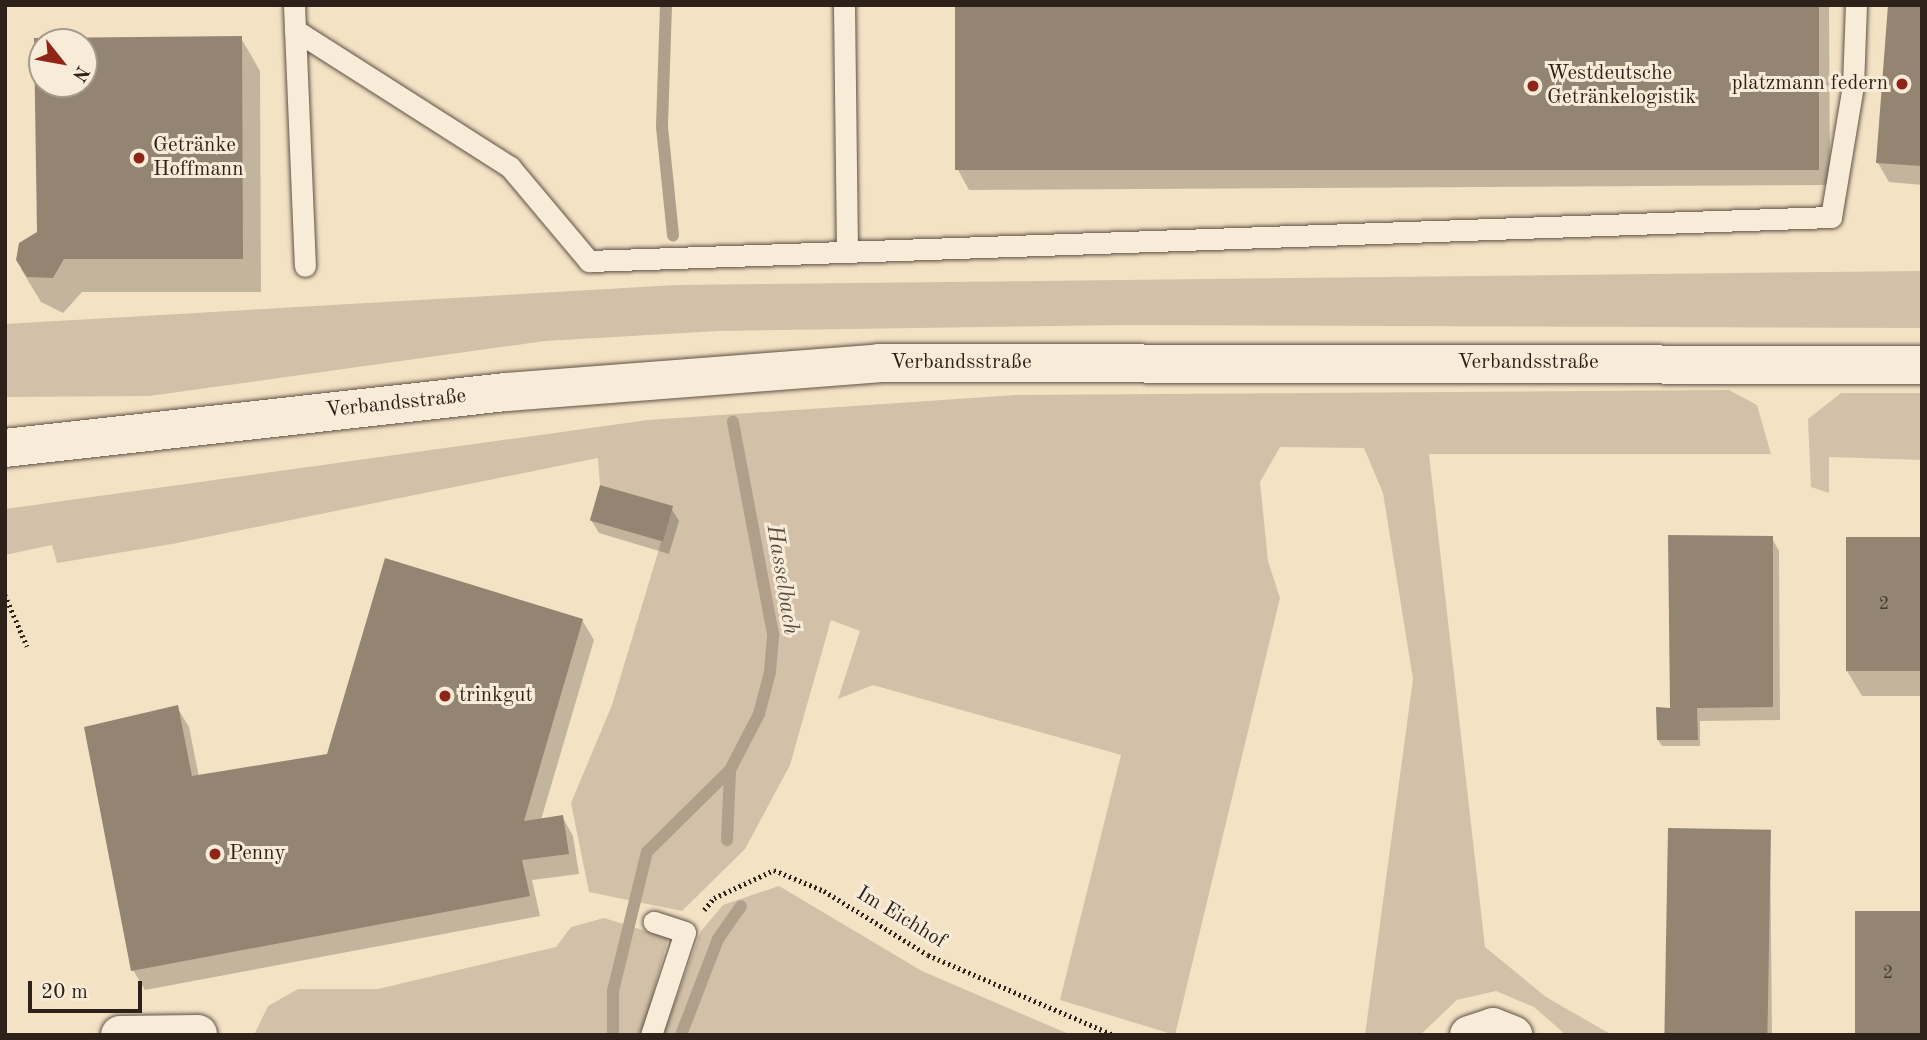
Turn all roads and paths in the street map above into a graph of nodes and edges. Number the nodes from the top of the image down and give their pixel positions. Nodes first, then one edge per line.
1 (295, 5) edge
2 (844, 5) edge
3 (1856, 5) edge
4 (296, 30) junction
5 (847, 249) junction
6 (305, 266) dead end
7 (1922, 365) edge
8 (9, 446) edge
9 (5, 595) edge
10 (27, 646) dead end
11 (654, 922) dead end
12 (685, 932) junction
13 (1098, 1032) edge
14 (198, 1034) edge
15 (120, 1035) edge
16 (651, 1035) edge
17 (1114, 1035) edge
18 (1469, 1035) edge
19 (1513, 1035) edge

1 - 4 lane
2 - 5 lane
3 - 5 lane
4 - 5 lane
4 - 6 lane
7 - 8 main road, Verbandsstraße
9 - 10 path
11 - 12 lane
12 - 13 path, Im Eichhof
12 - 16 lane
13 - 17 path, Im Eichhof
14 - 15 main road
18 - 19 main road

